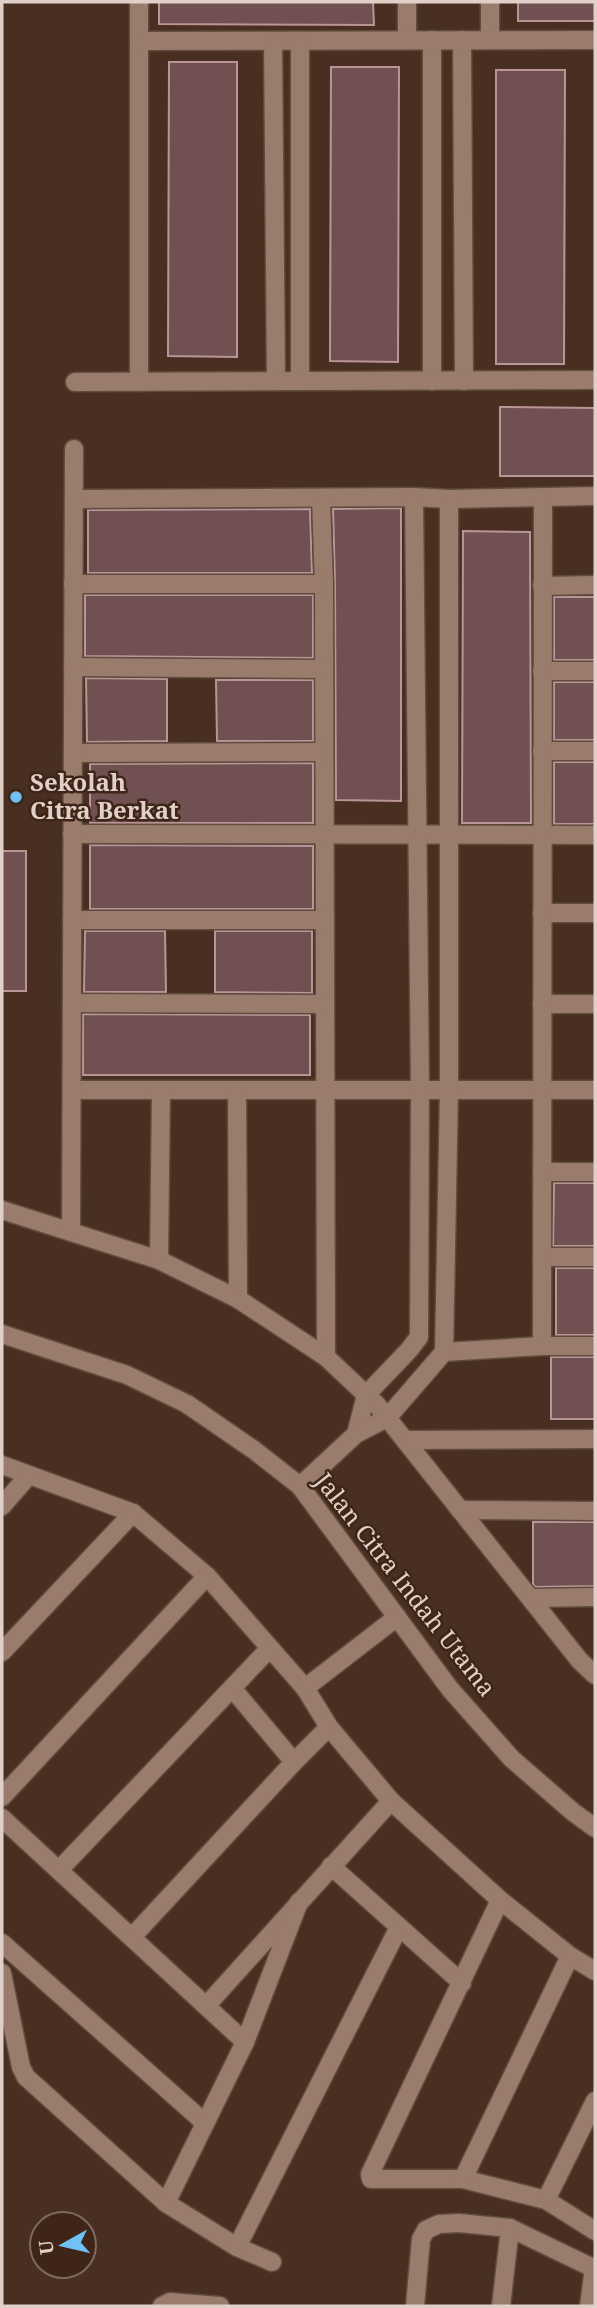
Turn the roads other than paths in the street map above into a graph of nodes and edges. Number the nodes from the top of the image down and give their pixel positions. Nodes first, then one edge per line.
1 (139, 2) edge
2 (407, 2) edge
3 (490, 2) edge
4 (273, 40) junction
5 (407, 40) junction
6 (432, 40) junction
7 (462, 40) junction
8 (490, 40) junction
9 (595, 40) edge
10 (139, 41) junction
11 (300, 41) junction
12 (464, 380) junction
13 (595, 380) edge
14 (276, 381) junction
15 (300, 381) junction
16 (432, 381) junction
17 (75, 382) dead end
18 (139, 382) junction
19 (75, 449) dead end
20 (595, 496) edge
21 (543, 497) junction
22 (414, 498) junction
23 (75, 499) junction
24 (321, 499) junction
25 (449, 499) junction
26 (73, 584) junction
27 (324, 584) junction
28 (595, 585) edge
29 (542, 586) junction
30 (73, 667) junction
31 (324, 668) junction
32 (542, 671) junction
33 (595, 671) edge
34 (542, 751) junction
35 (595, 751) edge
36 (324, 752) junction
37 (73, 753) junction
38 (72, 834) junction
39 (325, 834) junction
40 (418, 835) junction
41 (449, 835) junction
42 (542, 835) junction
43 (595, 835) edge
44 (542, 913) junction
45 (595, 913) edge
46 (72, 920) junction
47 (325, 920) junction
48 (72, 1003) junction
49 (325, 1004) junction
50 (542, 1004) junction
51 (595, 1004) edge
52 (72, 1090) junction
53 (161, 1090) junction
54 (237, 1090) junction
55 (326, 1090) junction
56 (420, 1090) junction
57 (449, 1090) junction
58 (542, 1090) junction
59 (595, 1090) edge
60 (542, 1172) junction
61 (595, 1172) edge
62 (2, 1210) edge
63 (71, 1232) junction
64 (542, 1257) junction
65 (595, 1258) edge
66 (159, 1261) junction
67 (238, 1299) junction
68 (2, 1334) edge
69 (542, 1346) junction
70 (595, 1346) edge
71 (444, 1352) junction
72 (326, 1357) junction
73 (366, 1395) junction
74 (387, 1418) junction
75 (356, 1434) junction
76 (595, 1439) edge
77 (405, 1440) junction
78 (2, 1465) edge
79 (28, 1476) junction
80 (300, 1486) junction
81 (2, 1506) edge
82 (460, 1510) junction
83 (595, 1511) edge
84 (133, 1513) junction
85 (207, 1576) junction
86 (595, 1597) edge
87 (530, 1598) junction
88 (397, 1617) junction
89 (269, 1649) junction
90 (2, 1651) edge
91 (595, 1675) edge
92 (232, 1688) junction
93 (305, 1688) junction
94 (330, 1727) junction
95 (294, 1762) junction
96 (2, 1797) edge
97 (391, 1801) junction
98 (2, 1818) edge
99 (595, 1828) edge
100 (331, 1866) junction
101 (59, 1870) junction
102 (500, 1900) junction
103 (299, 1902) junction
104 (399, 1927) junction
105 (131, 1937) junction
106 (2, 1943) edge
107 (570, 1956) junction
108 (595, 1971) edge
109 (2, 1973) edge
110 (462, 1983) junction
111 (206, 2006) junction
112 (245, 2042) junction
113 (595, 2101) edge
114 (205, 2123) junction
115 (463, 2179) junction
116 (546, 2200) junction
117 (166, 2203) junction
118 (510, 2228) junction
119 (595, 2231) edge
120 (237, 2247) junction
121 (272, 2262) dead end
122 (594, 2269) edge
123 (162, 2306) edge
124 (220, 2306) edge
125 (415, 2306) edge
126 (501, 2306) edge
127 (589, 2306) edge

1 - 10 street
2 - 5 street
3 - 8 street
4 - 10 street
4 - 11 street
4 - 14 street
5 - 6 street
5 - 11 street
6 - 7 street
6 - 16 street
7 - 8 street
7 - 12 street
8 - 9 street
10 - 18 street
11 - 15 street
12 - 13 street
12 - 16 street
14 - 15 street
14 - 18 street
15 - 16 street
17 - 18 street
19 - 23 street
20 - 21 street
21 - 25 street
21 - 29 street
22 - 24 street
22 - 25 street
22 - 40 street
23 - 24 street
23 - 26 street
24 - 27 street
25 - 41 street
26 - 27 street
26 - 30 street
27 - 31 street
28 - 29 street
29 - 32 street
30 - 31 street
30 - 37 street
31 - 36 street
32 - 33 street
32 - 34 street
34 - 35 street
34 - 42 street
36 - 37 street
36 - 39 street
37 - 38 street
38 - 39 street
38 - 46 street
39 - 40 street
39 - 47 street
40 - 41 street
40 - 56 street
41 - 42 street
41 - 57 street
42 - 43 street
42 - 44 street
44 - 45 street
44 - 50 street
46 - 47 street
46 - 48 street
47 - 49 street
48 - 49 street
48 - 52 street
49 - 55 street
50 - 51 street
50 - 58 street
52 - 53 street
52 - 63 street
53 - 54 street
53 - 66 street
54 - 55 street
54 - 67 street
55 - 56 street
55 - 72 street
56 - 57 street
56 - 73 street
57 - 58 street
57 - 71 street
58 - 59 street
58 - 60 street
60 - 61 street
60 - 64 street
62 - 63 street
63 - 66 street
64 - 65 street
64 - 69 street
66 - 67 street
67 - 72 street
68 - 80 street, Jalan Citra Indah Utama
69 - 70 street
69 - 71 street
71 - 74 street
72 - 73 street
73 - 74 street
73 - 75 street
74 - 75 street
74 - 77 street
75 - 80 street
76 - 77 street
77 - 82 street
78 - 79 street
79 - 81 street
79 - 84 street
80 - 88 street, Jalan Citra Indah Utama
82 - 83 street
82 - 87 street
84 - 85 street
84 - 90 street
85 - 89 street
85 - 96 street
86 - 87 street
87 - 91 street
88 - 93 street
88 - 99 street, Jalan Citra Indah Utama
89 - 92 street
89 - 93 street
92 - 95 street
92 - 101 street
93 - 94 street
94 - 95 street
94 - 97 street
95 - 105 street
97 - 100 street
97 - 102 street
98 - 101 street
100 - 103 street
100 - 104 street
101 - 105 street
102 - 107 street
102 - 110 street
103 - 111 street
103 - 112 street
104 - 110 street
104 - 120 street
105 - 111 street
106 - 114 street
107 - 108 street
107 - 115 street
109 - 117 street
110 - 115 street
111 - 112 street
112 - 114 street
113 - 116 street
114 - 117 street
115 - 116 street
116 - 119 street
117 - 120 street
118 - 122 street
118 - 125 street
118 - 126 street
120 - 121 street
122 - 127 street
123 - 124 street

